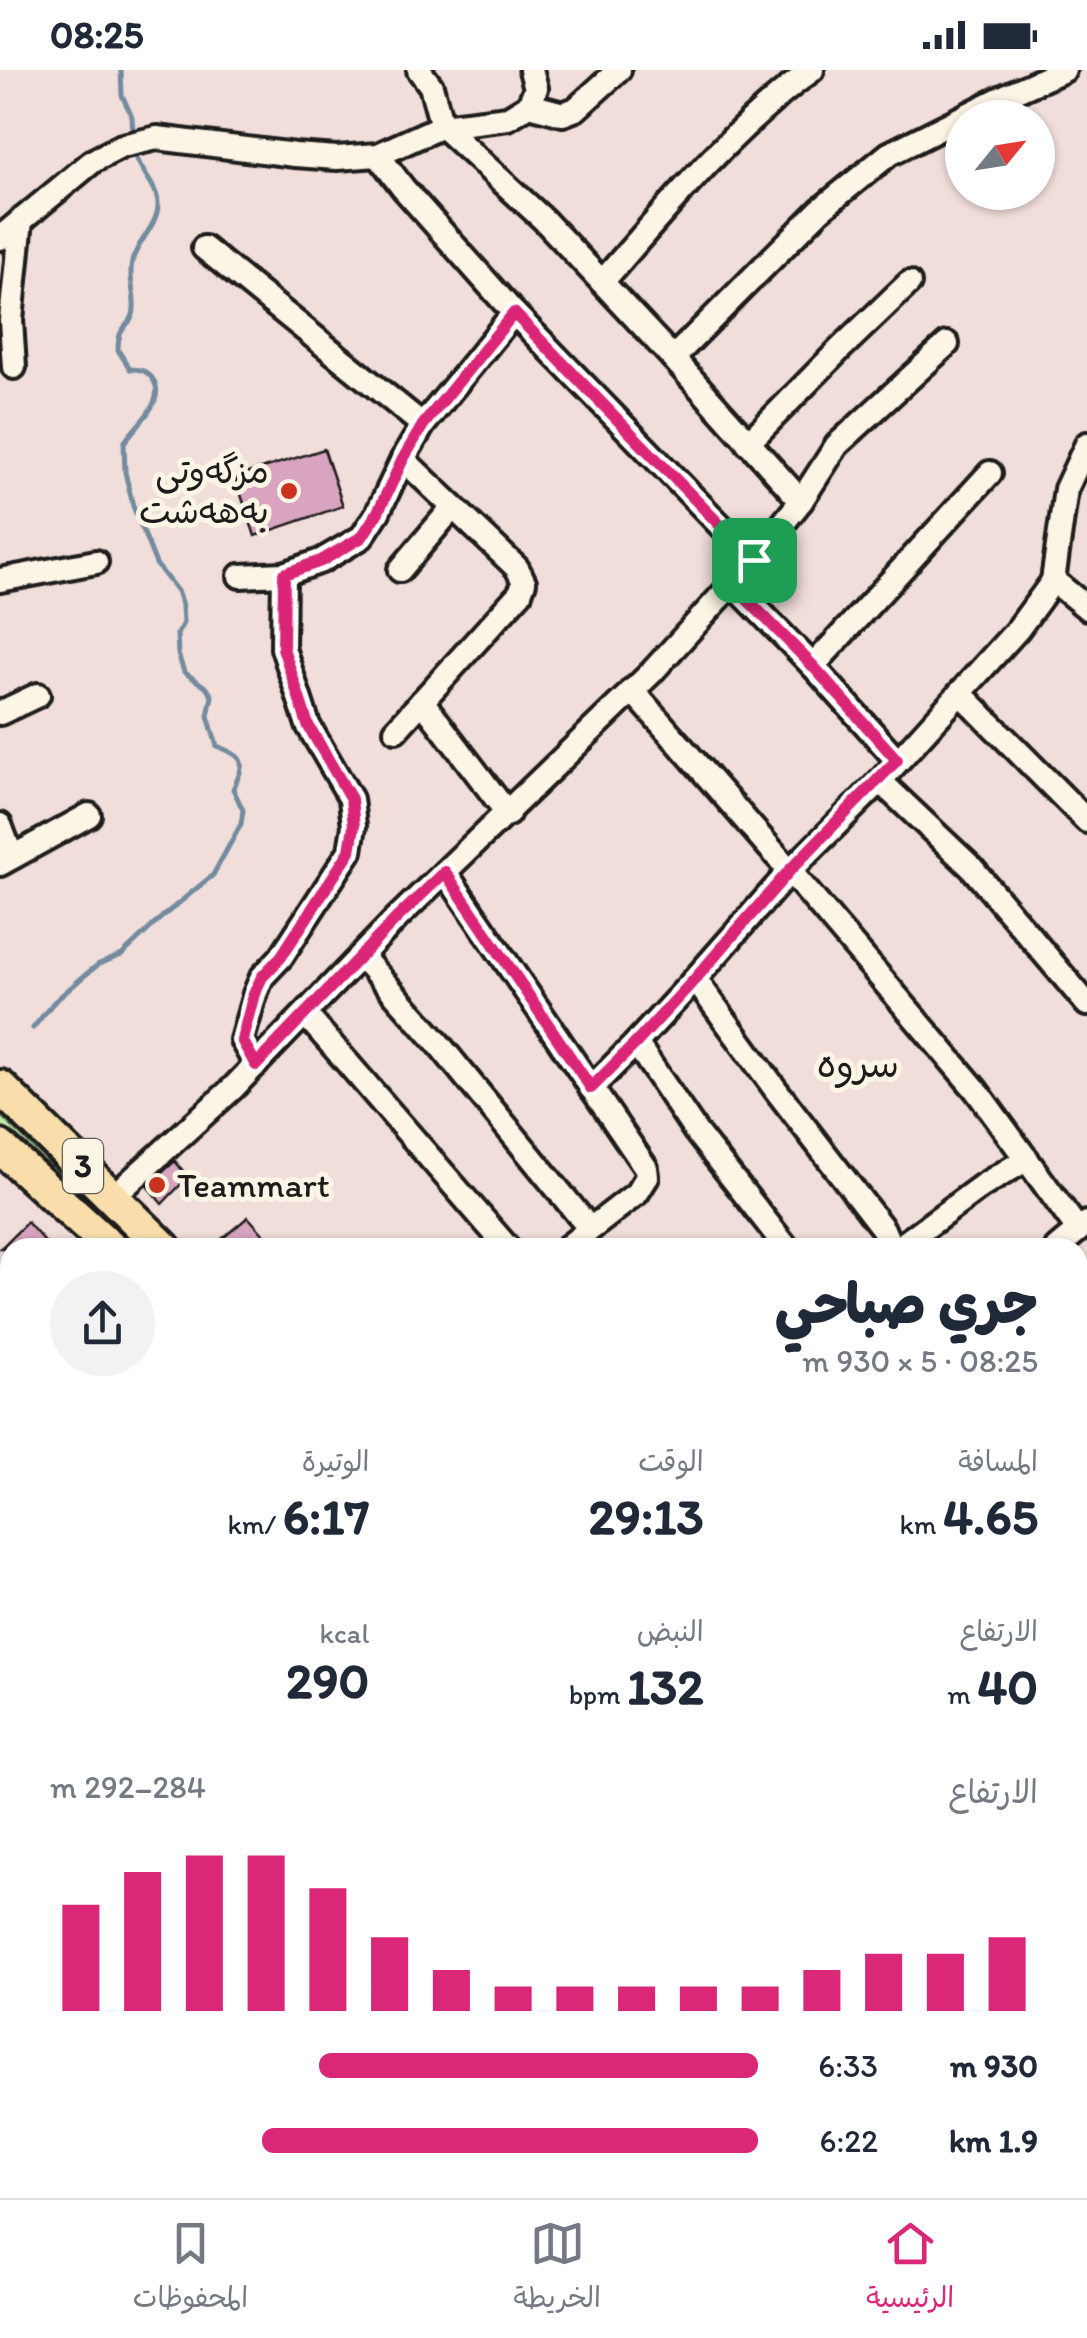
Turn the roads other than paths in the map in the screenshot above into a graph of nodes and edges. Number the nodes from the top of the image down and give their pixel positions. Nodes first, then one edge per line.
1 (419, 70) edge
2 (531, 70) edge
3 (619, 70) edge
4 (812, 70) edge
5 (1064, 70) edge
6 (529, 106) junction
7 (442, 126) junction
8 (378, 155) junction
9 (21, 220) junction
10 (0, 238) edge
11 (204, 248) dead end
12 (602, 282) junction
13 (909, 283) dead end
14 (514, 313) junction
15 (948, 344) dead end
16 (673, 358) junction
17 (14, 367) dead end
18 (423, 425) junction
19 (748, 443) junction
20 (1087, 444) edge
21 (403, 459) junction
22 (990, 473) dead end
23 (801, 501) junction
24 (454, 507) junction
25 (754, 560) junction
26 (96, 562) dead end
27 (400, 570) dead end
28 (284, 574) junction
29 (240, 576) dead end
30 (0, 580) edge
31 (1053, 580) junction
32 (732, 584) junction
33 (1087, 608) edge
34 (813, 666) junction
35 (632, 690) junction
36 (960, 692) junction
37 (38, 696) dead end
38 (422, 701) junction
39 (0, 713) edge
40 (396, 730) dead end
41 (897, 760) junction
42 (880, 781) junction
43 (508, 814) junction
44 (88, 815) dead end
45 (1087, 821) edge
46 (0, 825) edge
47 (6, 861) edge
48 (790, 870) junction
49 (445, 872) junction
50 (362, 957) junction
51 (695, 979) junction
52 (1087, 1004) edge
53 (306, 1014) junction
54 (636, 1043) junction
55 (256, 1065) junction
56 (0, 1087) edge
57 (591, 1088) junction
58 (0, 1147) edge
59 (1027, 1158) junction
60 (114, 1196) junction
61 (1083, 1227) edge
62 (590, 1229) junction
63 (97, 1238) edge
64 (154, 1238) edge
65 (499, 1238) edge
66 (579, 1238) edge
67 (779, 1238) edge
68 (888, 1238) edge
69 (908, 1238) edge

1 - 7 street
2 - 6 street
3 - 6 street
4 - 12 street
5 - 16 street
6 - 7 street
7 - 8 street
7 - 12 street
8 - 9 street
8 - 14 street
9 - 10 street
9 - 17 street
11 - 18 street
12 - 16 street
13 - 19 street
14 - 18 street
14 - 25 street
15 - 23 street
16 - 19 street
18 - 21 street
19 - 23 street
20 - 31 street
21 - 24 street
21 - 28 street
22 - 34 street
23 - 25 street
24 - 27 street
24 - 38 street
25 - 32 street
26 - 30 street
28 - 29 street
28 - 55 street
31 - 33 street
31 - 36 street
32 - 34 street
32 - 35 street
34 - 41 street
35 - 43 street
35 - 48 street
36 - 41 street
36 - 45 street
37 - 39 street
38 - 40 street
38 - 43 street
41 - 42 street
42 - 48 street
42 - 52 street
43 - 49 street
44 - 47 street
46 - 47 street
48 - 51 street
48 - 59 street
49 - 50 street
49 - 57 street
50 - 53 street
50 - 62 street
51 - 54 street
51 - 68 street
53 - 55 street
53 - 65 street
54 - 57 street
54 - 67 street
55 - 60 street
56 - 60 highway, 3
57 - 62 street
58 - 63 highway, 3
59 - 61 street
59 - 69 street
60 - 64 highway, 3
62 - 66 street

